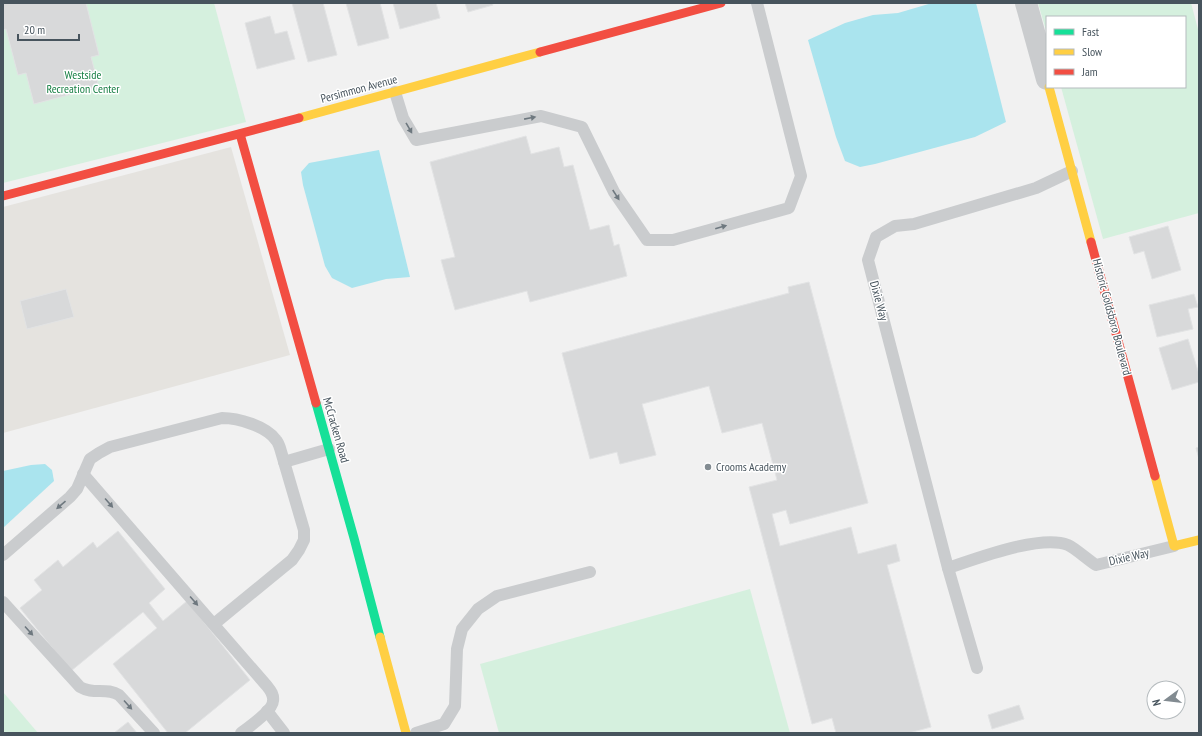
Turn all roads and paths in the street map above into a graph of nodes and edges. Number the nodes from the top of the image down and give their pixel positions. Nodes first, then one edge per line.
1 (722, 3) edge
2 (757, 3) edge
3 (1026, 3) edge
4 (1046, 75) edge
5 (1049, 88) edge
6 (396, 92) junction
7 (240, 134) junction
8 (1072, 171) junction
9 (3, 196) edge
10 (329, 449) junction
11 (284, 462) junction
12 (83, 474) junction
13 (1199, 540) edge
14 (1174, 546) junction
15 (3, 555) edge
16 (948, 568) junction
17 (590, 572) dead end
18 (3, 602) edge
19 (214, 624) junction
20 (977, 668) dead end
21 (267, 711) junction
22 (154, 733) edge
23 (241, 733) edge
24 (284, 733) edge
25 (406, 733) edge
26 (416, 733) edge

1 - 6 street, Persimmon Avenue
6 -> 2 lane
3 - 4 street
5 - 8 street, Historic Goldsboro Boulevard
6 - 7 street, Persimmon Avenue
7 - 9 street, Persimmon Avenue
7 - 10 street, McCracken Road
8 - 14 street, Historic Goldsboro Boulevard
8 - 16 lane, Dixie Way
10 - 11 lane
10 - 25 street, McCracken Road
11 - 12 lane
11 - 19 lane
12 -> 15 lane
12 -> 19 lane
13 - 14 street, Dixie Way
14 - 16 lane, Dixie Way
16 - 20 lane, Dixie Way
17 - 26 lane
18 -> 22 lane
19 - 21 lane
21 - 23 lane
21 - 24 lane

